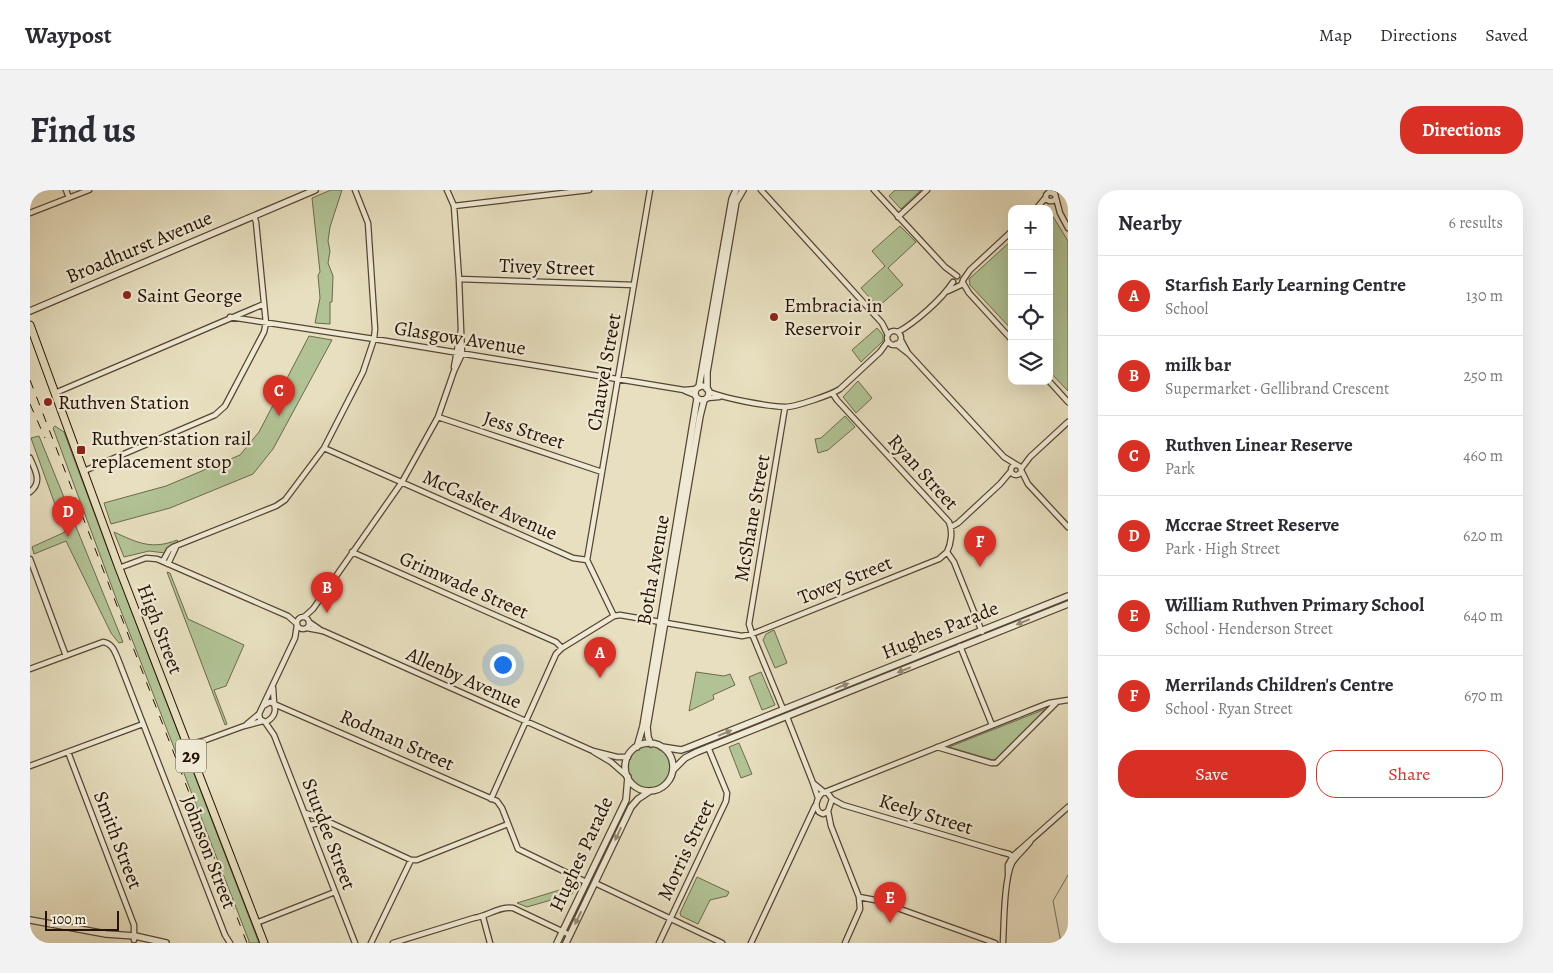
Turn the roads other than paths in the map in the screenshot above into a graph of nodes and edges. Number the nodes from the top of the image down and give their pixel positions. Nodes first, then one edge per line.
1 (66, 190) edge
2 (89, 190) edge
3 (315, 190) edge
4 (355, 190) edge
5 (447, 190) edge
6 (588, 190) edge
7 (650, 190) edge
8 (736, 190) edge
9 (742, 190) edge
10 (759, 190) edge
11 (874, 190) edge
12 (927, 190) edge
13 (1060, 190) edge
14 (1050, 195) edge
15 (69, 198) junction
16 (1041, 205) edge
17 (454, 206) junction
18 (30, 213) edge
19 (254, 216) junction
20 (898, 217) junction
21 (1068, 228) edge
22 (729, 234) junction
23 (1008, 236) edge
24 (459, 279) junction
25 (958, 281) junction
26 (634, 285) junction
27 (264, 304) junction
28 (30, 311) edge
29 (230, 318) junction
30 (882, 323) junction
31 (266, 324) junction
32 (30, 325) edge
33 (461, 330) junction
34 (712, 332) junction
35 (899, 335) junction
36 (1008, 336) edge
37 (374, 339) junction
38 (891, 341) junction
39 (456, 353) junction
40 (462, 354) junction
41 (909, 354) junction
42 (454, 370) junction
43 (618, 379) junction
44 (1053, 385) edge
45 (697, 392) junction
46 (55, 393) junction
47 (707, 394) junction
48 (833, 394) junction
49 (1068, 402) edge
50 (785, 407) junction
51 (438, 417) junction
52 (1068, 422) edge
53 (324, 448) junction
54 (1004, 457) junction
55 (30, 458) edge
56 (1019, 467) junction
57 (84, 471) junction
58 (602, 472) junction
59 (1013, 473) junction
60 (688, 475) junction
61 (402, 482) junction
62 (1028, 484) junction
63 (30, 492) edge
64 (951, 527) junction
65 (1068, 528) edge
66 (352, 552) junction
67 (947, 552) junction
68 (30, 559) edge
69 (587, 560) junction
70 (166, 562) junction
71 (119, 568) junction
72 (1068, 596) edge
73 (1068, 604) edge
74 (313, 609) junction
75 (288, 616) junction
76 (614, 616) junction
77 (302, 617) junction
78 (309, 621) junction
79 (663, 622) junction
80 (297, 624) junction
81 (304, 628) junction
82 (982, 631) junction
83 (323, 632) junction
84 (752, 634) junction
85 (295, 638) junction
86 (984, 638) junction
87 (958, 640) junction
88 (960, 647) junction
89 (562, 648) junction
90 (66, 656) junction
91 (30, 669) edge
92 (274, 684) junction
93 (652, 686) junction
94 (824, 694) junction
95 (1068, 700) edge
96 (826, 701) junction
97 (1058, 702) junction
98 (274, 704) junction
99 (263, 706) junction
100 (290, 710) junction
101 (783, 710) junction
102 (275, 712) junction
103 (259, 714) junction
104 (787, 716) junction
105 (271, 718) junction
106 (264, 721) junction
107 (526, 722) junction
108 (143, 724) junction
109 (992, 725) junction
110 (244, 726) junction
111 (274, 735) junction
112 (706, 741) junction
113 (651, 744) junction
114 (188, 747) junction
115 (637, 747) junction
116 (662, 747) junction
117 (937, 747) junction
118 (709, 748) junction
119 (593, 751) junction
120 (68, 752) junction
121 (614, 756) junction
122 (628, 757) junction
123 (611, 762) junction
124 (30, 766) edge
125 (673, 770) junction
126 (627, 777) junction
127 (813, 783) junction
128 (840, 786) junction
129 (650, 791) junction
130 (824, 792) junction
131 (818, 798) junction
132 (832, 798) junction
133 (492, 799) junction
134 (816, 805) junction
135 (843, 805) junction
136 (1068, 806) edge
137 (830, 809) junction
138 (305, 813) junction
139 (821, 813) junction
140 (809, 821) junction
141 (326, 822) junction
142 (508, 824) junction
143 (310, 826) junction
144 (831, 826) junction
145 (1013, 858) junction
146 (411, 860) junction
147 (586, 882) junction
148 (595, 883) junction
149 (335, 892) junction
150 (859, 898) junction
151 (483, 917) junction
152 (671, 919) junction
153 (30, 920) edge
154 (256, 923) junction
155 (563, 931) junction
156 (570, 935) junction
157 (135, 938) junction
158 (149, 942) edge
159 (166, 943) edge
160 (228, 943) edge
161 (264, 943) edge
162 (355, 943) edge
163 (371, 943) edge
164 (393, 943) edge
165 (490, 943) edge
166 (557, 943) edge
167 (566, 943) edge
168 (659, 943) edge
169 (722, 943) edge
170 (751, 943) edge
171 (845, 943) edge
172 (995, 943) edge
173 (1003, 943) edge

1 - 15 street
2 - 15 street
3 - 19 street, Broadhurst Avenue
4 - 37 street
5 - 17 street
6 - 17 street
7 - 26 street, Chauvel Street
8 - 22 street, Botha Avenue
9 - 22 street, Botha Avenue
10 - 30 street
11 - 20 street
12 - 20 street
13 - 14 street
14 - 16 street
14 - 21 street
15 - 18 street
17 - 24 street
19 - 27 street
19 - 28 street, Broadhurst Avenue
20 - 25 street
22 - 34 street, Botha Avenue
23 - 25 street
24 - 26 street, Tivey Street
24 - 33 street
25 - 35 street
25 - 36 street
26 - 43 street, Chauvel Street
27 - 29 street
27 - 31 street
29 - 31 street, Glasgow Avenue
29 - 46 street
30 - 35 street
30 - 38 street
31 - 37 street, Glasgow Avenue
31 - 57 street
32 - 46 main road, High Street / 29
33 - 39 street
33 - 40 street
34 - 45 street, Botha Avenue
34 - 47 street, Botha Avenue
35 - 38 street
35 - 38 street
35 - 41 street
37 - 39 street, Glasgow Avenue
37 - 53 street
38 - 41 street
38 - 48 street
39 - 40 street, Glasgow Avenue
39 - 42 street
40 - 42 street
40 - 43 street, Glasgow Avenue
41 - 54 street
42 - 51 street
43 - 45 street, Glasgow Avenue
43 - 58 street, Chauvel Street
44 - 49 street
45 - 47 street
45 - 47 street
45 - 60 street, Botha Avenue
46 - 57 main road, High Street / 29
47 - 50 street
47 - 60 street, Botha Avenue
48 - 50 street
48 - 64 street, Ryan Street
50 - 84 street, McShane Street
51 - 58 street, Jess Street
51 - 61 street
52 - 56 street
53 - 61 street, McCasker Avenue
53 - 70 street
54 - 56 street
54 - 59 street
55 - 63 street
56 - 59 street
56 - 59 street
56 - 62 street
57 - 71 main road, High Street / 29
58 - 69 street, Chauvel Street
59 - 62 street
59 - 64 street
60 - 79 street, Botha Avenue
61 - 66 street
61 - 69 street, McCasker Avenue
62 - 65 street
64 - 67 street, Ryan Street
66 - 74 street
66 - 89 street, Grimwade Street
67 - 82 street
67 - 84 street, Tovey Street
68 - 90 street
69 - 76 street
70 - 71 street
70 - 75 street
71 - 114 main road, High Street / 29
72 - 82 street, Hughes Parade
73 -> 86 street, Hughes Parade
74 - 77 street
74 - 78 street
75 - 77 street
75 - 80 street
76 - 79 street
76 - 89 street
77 - 78 street, Allenby Avenue
77 - 80 street
78 - 81 street
78 - 83 street, Allenby Avenue
79 - 84 street
79 - 93 street, Botha Avenue
80 - 81 street
80 - 85 street
81 - 83 street, Allenby Avenue
81 - 85 street
82 - 86 street
82 - 87 street, Hughes Parade
83 - 107 street, Allenby Avenue
84 - 101 street
85 - 92 street
86 - 88 street, Hughes Parade
87 - 88 street
94 -> 87 street, Hughes Parade
88 -> 96 street, Hughes Parade
88 - 109 street
89 - 107 street
90 - 91 street
90 - 108 street, Johnson Street
92 - 98 street
92 - 99 street
93 - 113 street, Botha Avenue
93 - 115 street, Botha Avenue
94 - 96 street
94 - 101 street, Hughes Parade
95 - 97 street
96 - 104 street, Hughes Parade
97 - 109 street
97 - 117 street
98 - 99 street
98 - 100 street, Rodman Street
98 - 102 street
99 - 103 street
100 - 102 street
100 - 133 street, Rodman Street
112 -> 101 street, Hughes Parade
102 - 105 street
103 - 106 street
103 - 110 street
104 - 118 street, Hughes Parade
104 - 127 street
105 - 106 street
105 - 111 street, Sturdee Street
106 - 110 street
106 - 111 street, Sturdee Street
107 - 119 street, Allenby Avenue
107 - 133 street
108 - 120 street
108 - 160 street, Johnson Street
109 - 117 street
110 - 114 street
111 - 138 street, Sturdee Street
112 - 116 street, Hughes Parade
112 - 118 street, Morris Street
113 - 115 street
113 - 116 street
114 - 154 main road, High Street / 29
115 - 122 street
116 - 125 street
117 - 128 street
118 - 125 street, Hughes Parade
118 - 152 street, Morris Street
119 - 121 street, Allenby Avenue
119 - 123 street, Allenby Avenue
120 - 124 street
120 - 157 street, Smith Street
121 - 122 street, Allenby Avenue
121 - 123 street
122 - 126 street
123 - 126 street, Allenby Avenue
125 - 129 street
126 - 129 street
126 - 147 street, Hughes Parade
127 - 130 street
127 - 131 street
128 - 130 street
128 - 132 street
129 -> 148 street, Hughes Parade
130 - 131 street
130 - 132 street
131 - 134 street
132 - 135 street, Keely Street
132 - 137 street
133 - 142 street
134 - 139 street
134 - 140 street
135 - 137 street
135 - 145 street, Keely Street
136 - 145 street
137 - 139 street
137 - 144 street
138 - 141 street
138 - 143 street, Sturdee Street
139 - 140 street
139 - 144 street
140 - 170 street
141 - 143 street
141 - 146 street
142 - 146 street
142 - 147 street
143 - 149 street, Sturdee Street
144 - 150 street
145 - 173 street
146 - 163 street
147 - 148 street
147 - 155 street, Hughes Parade
148 - 152 street
148 -> 156 street, Hughes Parade
149 - 154 street
149 - 162 street, Sturdee Street
150 - 171 street
150 - 172 street
151 - 155 street
151 - 164 street
151 - 165 street
152 - 168 street, Morris Street
152 - 169 street
153 - 157 street
154 - 161 main road, High Street / 29
155 - 156 street
155 - 166 street, Hughes Parade
156 - 167 street, Hughes Parade
157 - 158 street
158 - 159 street

